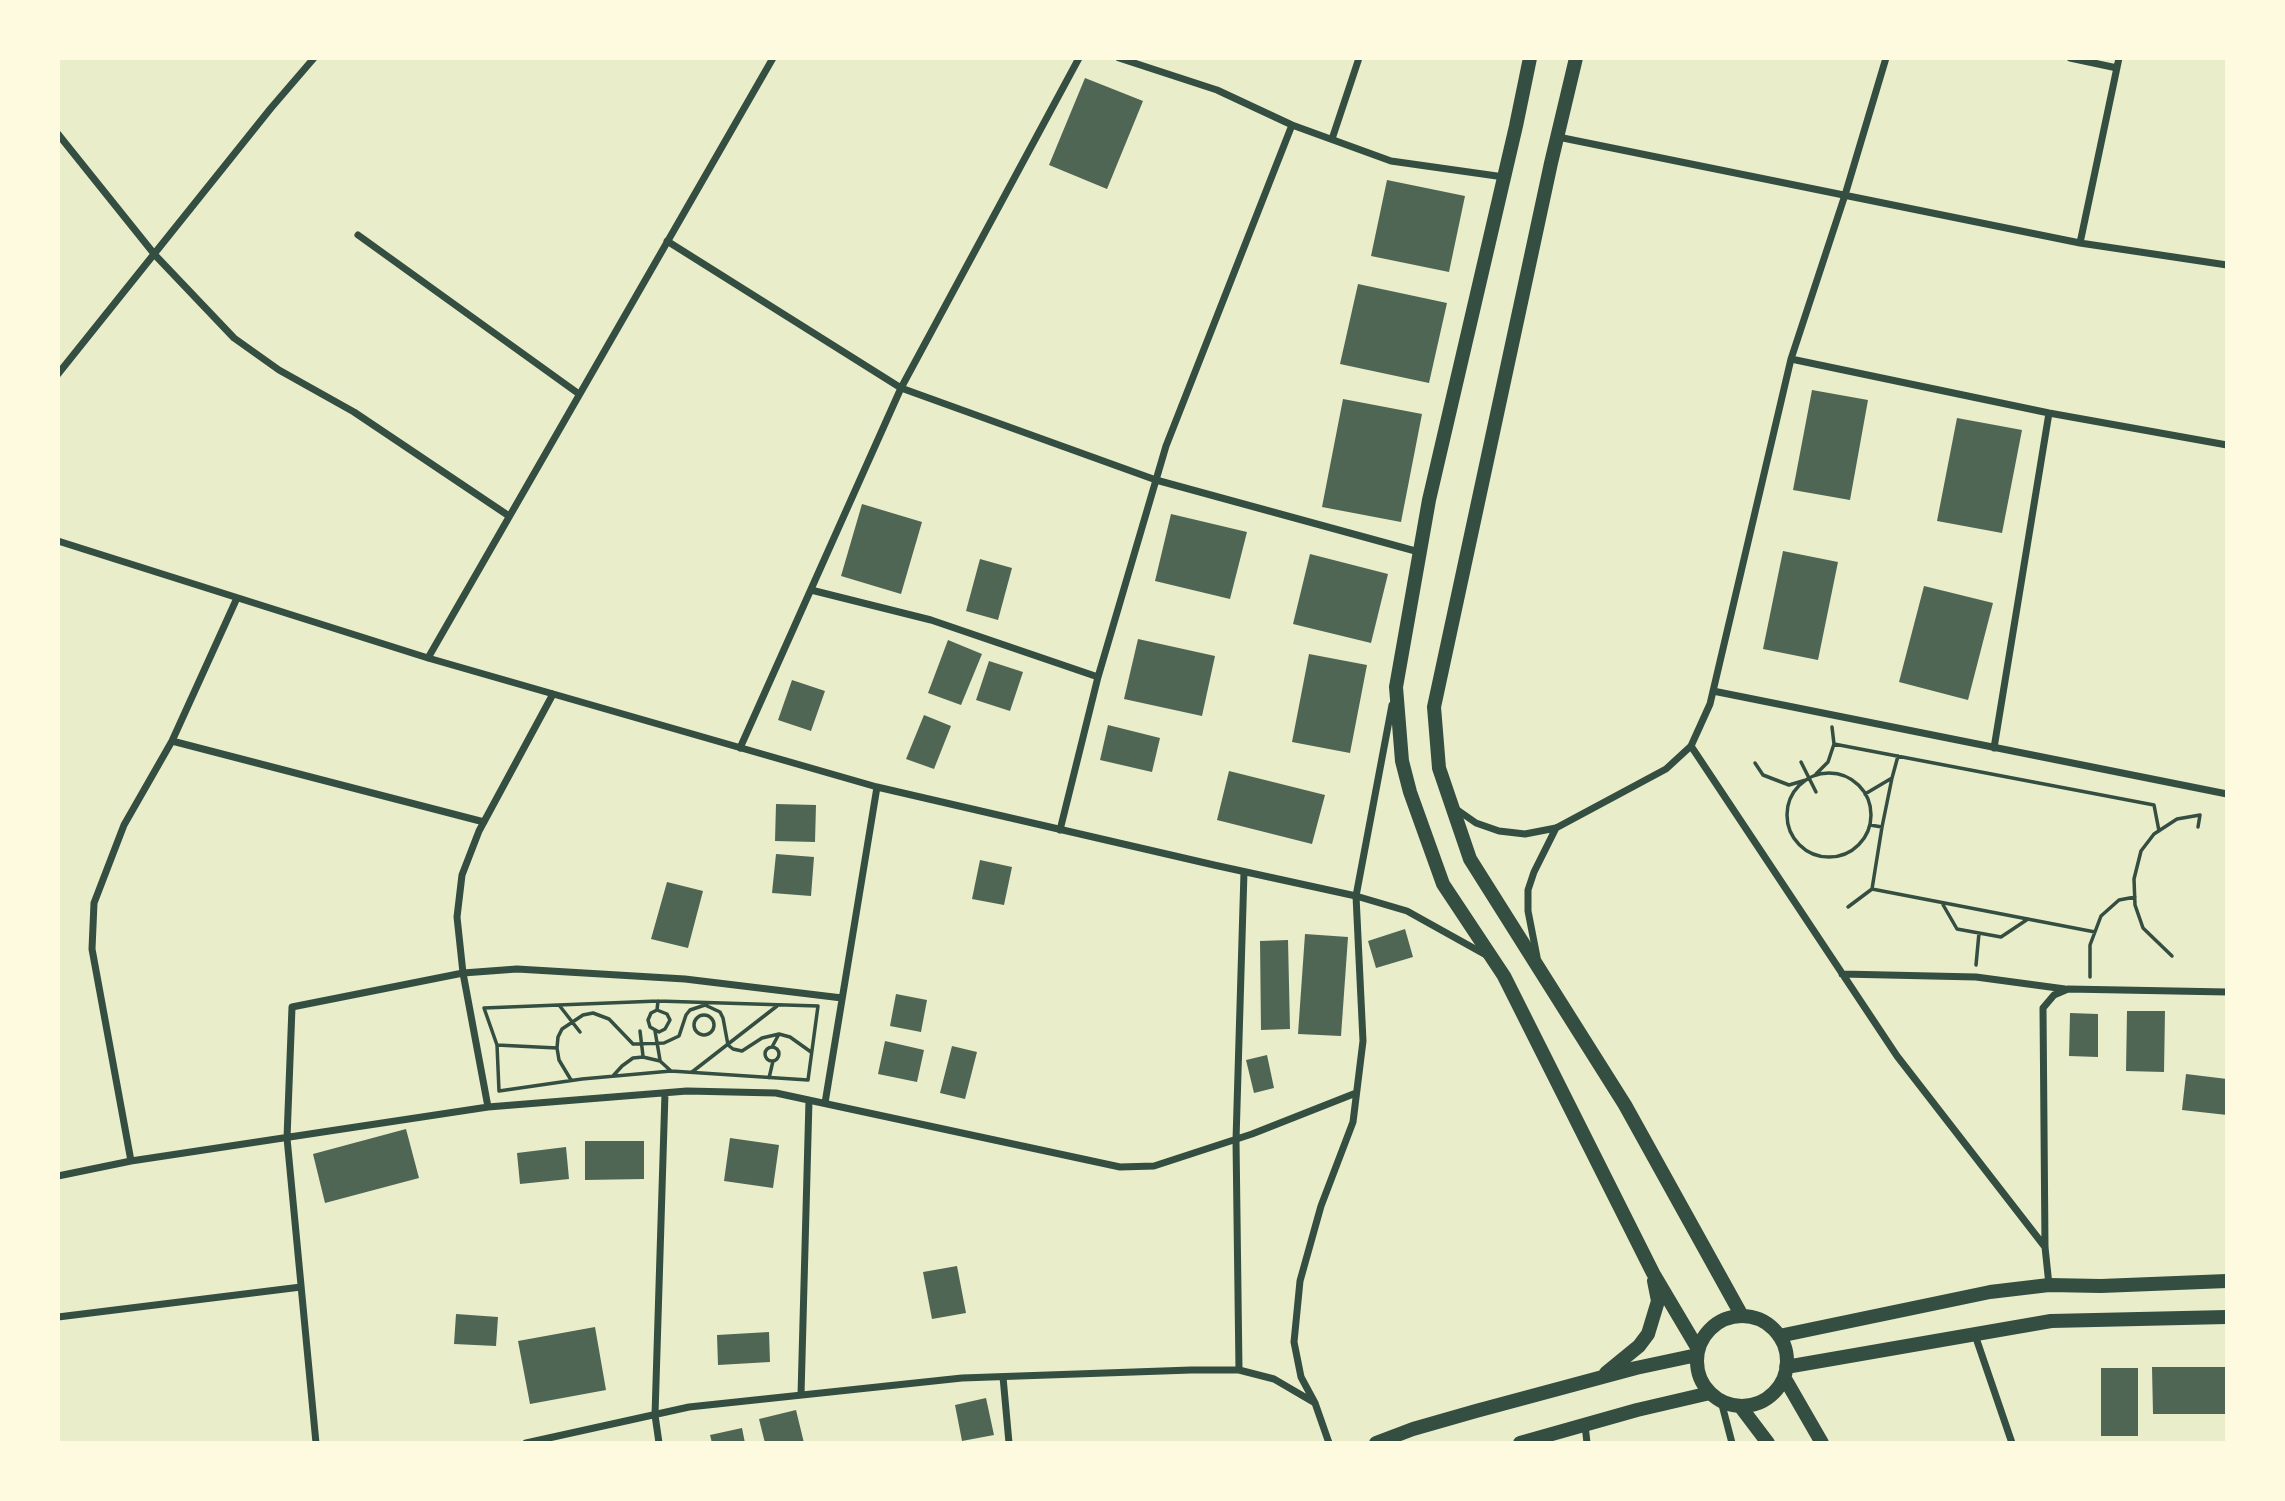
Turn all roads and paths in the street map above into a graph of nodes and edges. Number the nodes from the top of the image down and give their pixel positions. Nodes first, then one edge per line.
1 (314, 58) edge
2 (774, 58) edge
3 (1079, 58) edge
4 (1119, 58) edge
5 (1148, 58) edge
6 (1359, 58) edge
7 (1530, 58) edge
8 (1576, 58) edge
9 (1886, 58) edge
10 (2070, 58) edge
11 (2119, 58) edge
12 (1145, 66) junction
13 (2117, 68) junction
14 (1292, 125) junction
15 (58, 134) edge
16 (1557, 137) junction
17 (1332, 139) junction
18 (1504, 177) junction
19 (1845, 195) junction
20 (358, 235) dead end
21 (667, 241) junction
22 (2080, 243) junction
23 (155, 255) junction
24 (2227, 265) edge
25 (1791, 359) junction
26 (58, 374) edge
27 (901, 388) junction
28 (579, 394) junction
29 (2049, 413) junction
30 (2227, 445) edge
31 (1156, 480) junction
32 (509, 516) junction
33 (58, 541) edge
34 (1419, 552) junction
35 (811, 590) junction
36 (237, 598) junction
37 (428, 658) junction
38 (1098, 677) junction
39 (1395, 687) junction
40 (1713, 691) junction
41 (553, 694) junction
42 (1831, 715) junction
43 (172, 741) junction
44 (1834, 744) junction
45 (1692, 747) junction
46 (740, 748) junction
47 (1994, 748) junction
48 (1898, 756) junction
49 (1801, 762) dead end
50 (1755, 763) dead end
51 (1892, 778) junction
52 (1810, 779) junction
53 (877, 787) junction
54 (1816, 792) dead end
55 (1865, 794) junction
56 (2227, 794) edge
57 (1452, 807) junction
58 (484, 822) junction
59 (1870, 825) junction
60 (1882, 827) junction
61 (2198, 827) dead end
62 (1556, 828) junction
63 (1060, 830) junction
64 (2159, 831) junction
65 (1244, 872) junction
66 (1872, 889) junction
67 (1356, 896) junction
68 (2135, 897) junction
69 (1942, 903) junction
70 (1848, 907) dead end
71 (2028, 919) junction
72 (2095, 932) junction
73 (1979, 933) junction
74 (2172, 956) dead end
75 (1494, 960) junction
76 (1539, 968) junction
77 (463, 973) junction
78 (1842, 974) junction
79 (1976, 977) junction
80 (2068, 989) junction
81 (2090, 990) junction
82 (2227, 992) edge
83 (842, 998) junction
84 (658, 1001) junction
85 (559, 1005) junction
86 (779, 1005) junction
87 (709, 1006) junction
88 (657, 1010) junction
89 (705, 1015) junction
90 (571, 1021) junction
91 (640, 1031) dead end
92 (655, 1031) junction
93 (580, 1032) dead end
94 (779, 1034) junction
95 (642, 1043) junction
96 (658, 1043) junction
97 (497, 1045) junction
98 (728, 1045) junction
99 (772, 1047) junction
100 (557, 1048) junction
101 (811, 1052) junction
102 (643, 1057) junction
103 (660, 1061) junction
104 (773, 1061) junction
105 (671, 1071) junction
106 (691, 1073) junction
107 (613, 1076) junction
108 (769, 1078) junction
109 (571, 1080) junction
110 (665, 1093) junction
111 (1356, 1093) junction
112 (809, 1100) junction
113 (825, 1103) junction
114 (488, 1107) junction
115 (287, 1138) junction
116 (1236, 1140) junction
117 (131, 1161) junction
118 (58, 1176) edge
119 (2045, 1247) junction
120 (1653, 1273) junction
121 (2227, 1281) edge
122 (2049, 1285) junction
123 (301, 1287) junction
124 (1742, 1316) junction
125 (58, 1317) edge
126 (2227, 1317) edge
127 (1975, 1335) junction
128 (1779, 1336) junction
129 (1698, 1352) junction
130 (1239, 1370) junction
131 (1785, 1372) junction
132 (1003, 1377) junction
133 (1600, 1378) junction
134 (801, 1395) junction
135 (1716, 1397) junction
136 (1315, 1403) junction
137 (1740, 1406) junction
138 (654, 1415) junction
139 (1585, 1425) junction
140 (316, 1443) edge
141 (526, 1443) edge
142 (659, 1443) edge
143 (1009, 1443) edge
144 (1329, 1443) edge
145 (1376, 1443) edge
146 (1520, 1443) edge
147 (1587, 1443) edge
148 (1732, 1443) edge
149 (1768, 1443) edge
150 (1822, 1443) edge
151 (2012, 1443) edge

1 - 23 street
2 - 21 street
3 - 27 street
4 - 12 street
5 - 12 street
6 - 17 street
7 - 18 main road
8 - 16 main road
9 - 19 street
10 - 13 street
11 - 13 street
12 - 14 street
13 - 22 street
14 - 17 street
14 - 31 street
15 - 23 street
16 - 19 street
16 - 57 main road
17 - 18 street
18 - 34 main road
19 - 22 street
19 - 25 street
20 - 28 street
21 - 27 street
21 - 28 street
22 - 24 street
23 - 26 street
23 - 32 street
25 - 29 street
25 - 40 street
27 - 31 street
27 - 35 street
28 - 32 street
29 - 30 street
29 - 47 street
31 - 34 street
31 - 38 street
32 - 37 street
33 - 36 street
34 - 39 main road
35 - 38 street
35 - 46 street
36 - 37 street
36 - 43 street
37 - 41 street
38 - 63 street
39 - 67 street
39 - 75 main road
40 - 42 street
40 - 45 street
41 - 46 street
41 - 58 street
42 - 44 path
42 - 47 street
43 - 58 street
43 - 117 street
44 - 48 path
44 - 52 path
45 - 62 street
45 - 78 street
46 - 53 street
47 - 56 street
48 - 51 path
48 - 64 path
49 - 52 path
50 - 52 path
51 - 55 path
51 - 60 path
52 - 54 path
52 - 55 path
52 - 59 path
53 - 63 street
53 - 83 street
55 - 59 path
57 - 62 street
57 - 76 main road
58 - 77 street
59 - 60 path
60 - 66 path
61 - 64 path
62 - 76 street
63 - 65 street
64 - 68 path
65 - 67 street
65 - 116 street
66 - 69 path
66 - 70 path
67 - 75 street
67 - 111 street
68 - 72 path
68 - 74 path
69 - 71 path
69 - 73 path
71 - 72 path
71 - 73 path
72 - 81 path
73 - 79 path
75 - 120 main road
76 - 124 main road
77 - 83 street
77 - 114 street
77 - 115 street
78 - 79 street
78 - 119 street
79 - 80 street
80 - 81 street
80 - 119 street
81 - 82 street
83 - 113 street
84 - 85 path
84 - 86 path
84 - 88 path
85 - 90 path
85 - 97 path
86 - 98 path
86 - 101 path
87 - 89 path
87 - 96 path
87 - 98 path
88 - 92 path
88 - 92 path
89 - 89 path
90 - 93 path
90 - 95 path
90 - 100 path
91 - 95 path
92 - 96 path
94 - 98 path
94 - 99 path
94 - 101 path
95 - 96 path
95 - 102 path
96 - 103 path
97 - 100 path
97 - 109 path
98 - 106 path
99 - 104 path
99 - 104 path
100 - 109 path
101 - 108 path
102 - 103 path
102 - 107 path
103 - 105 path
104 - 108 path
105 - 106 path
105 - 107 path
106 - 108 path
107 - 109 path
110 - 112 street
110 - 114 street
110 - 138 street
111 - 116 street
111 - 136 street
112 - 113 street
112 - 134 street
113 - 116 street
114 - 115 street
115 - 117 street
115 - 123 street
116 - 130 street
117 - 118 street
119 - 122 street
120 - 129 main road
120 - 133 main road
121 - 122 main road
122 - 128 main road
123 - 125 street
123 - 140 street
124 - 128 main road
124 - 129 main road
126 - 127 main road
127 - 131 main road
127 - 151 street
128 - 131 main road
129 - 133 main road
129 - 135 main road
130 - 132 street
130 - 136 street
131 - 137 main road
131 - 150 main road
132 - 134 street
132 - 143 street
133 - 145 main road
134 - 138 street
135 - 137 main road
135 - 139 main road
135 - 148 street
136 - 144 street
137 - 149 main road
138 - 141 street
138 - 142 street
139 - 146 main road
139 - 147 street

